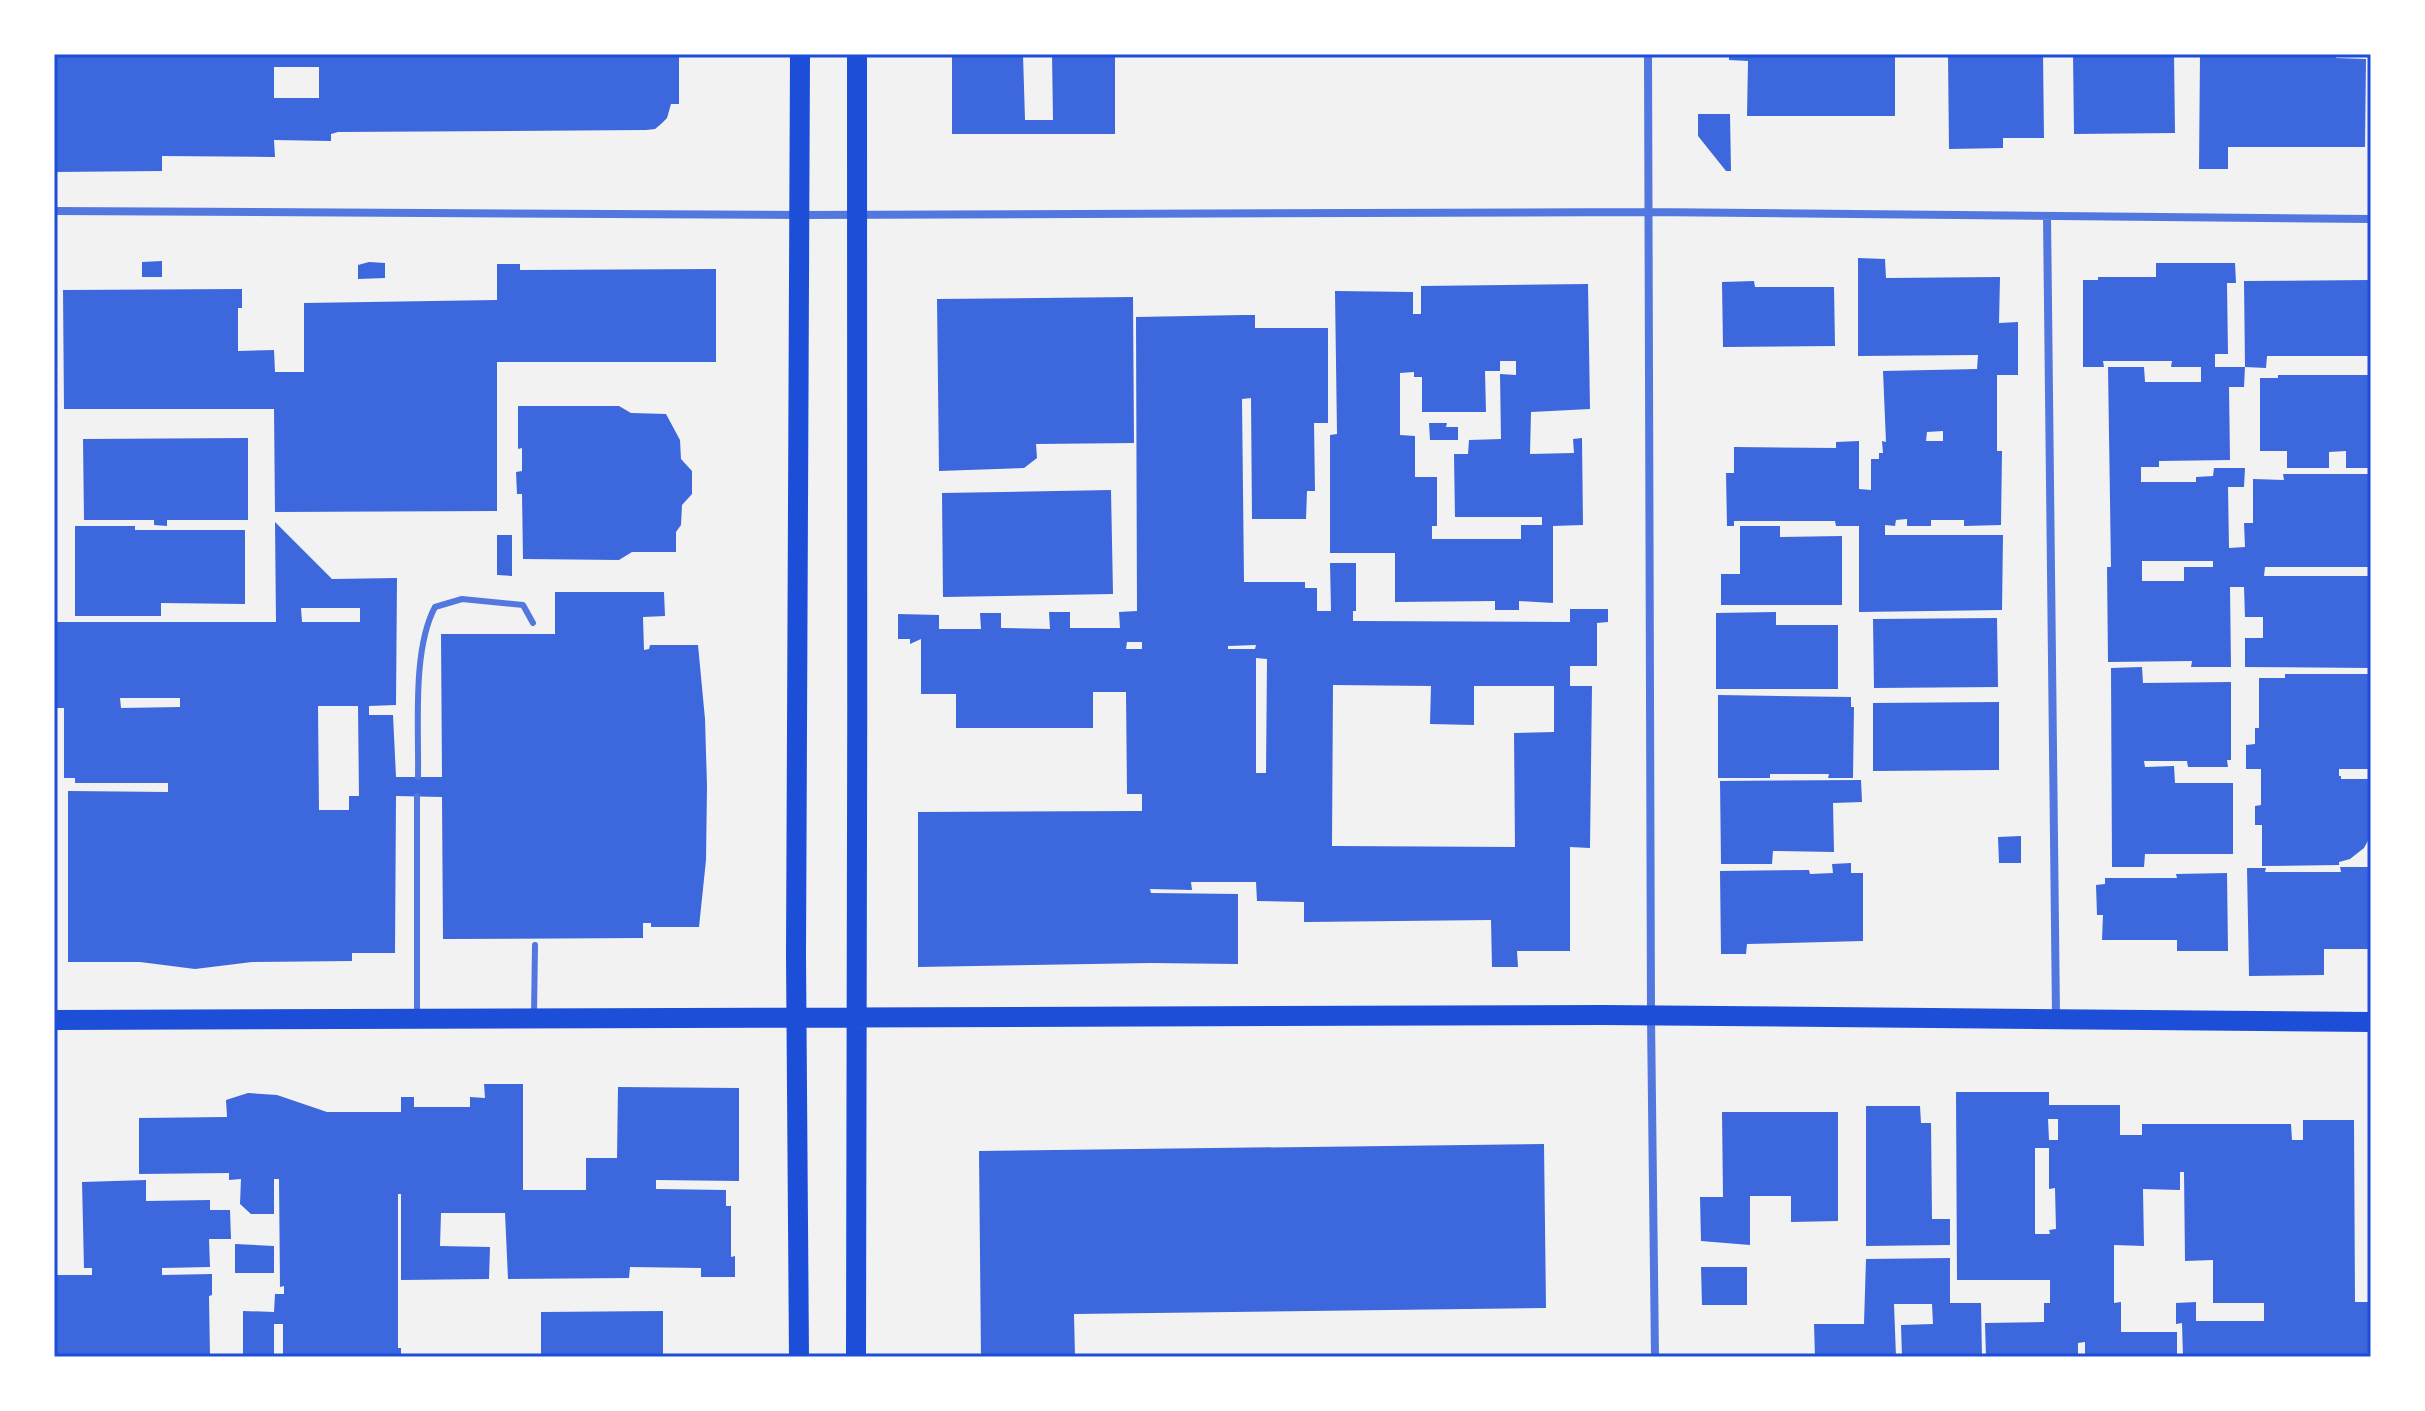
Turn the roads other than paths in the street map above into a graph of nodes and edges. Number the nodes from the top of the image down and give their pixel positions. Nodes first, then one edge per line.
1 (800, 54) edge
2 (857, 54) edge
3 (1648, 54) edge
4 (54, 211) edge
5 (1648, 212) junction
6 (800, 215) junction
7 (858, 215) junction
8 (2047, 216) junction
9 (2371, 219) edge
10 (533, 623) dead end
11 (418, 777) dead end
12 (417, 796) dead end
13 (535, 945) dead end
14 (855, 1016) junction
15 (797, 1017) junction
16 (1651, 1017) junction
17 (417, 1019) junction
18 (534, 1019) junction
19 (54, 1020) edge
20 (2056, 1021) junction
21 (2371, 1022) edge
22 (799, 1357) edge
23 (856, 1357) edge
24 (1655, 1357) edge

1 - 6 main road
2 - 7 main road
3 - 5 street
4 - 6 street
5 - 7 street
5 - 8 street
5 - 16 street
6 - 7 street
6 - 15 main road
7 - 14 main road
8 - 9 street
8 - 20 street
10 - 11 lane
12 - 17 lane
13 - 18 lane
14 - 15 main road
14 - 16 main road
14 - 23 main road
15 - 18 main road
15 - 22 main road
16 - 20 main road
16 - 24 street
17 - 18 main road
17 - 19 main road
20 - 21 main road

